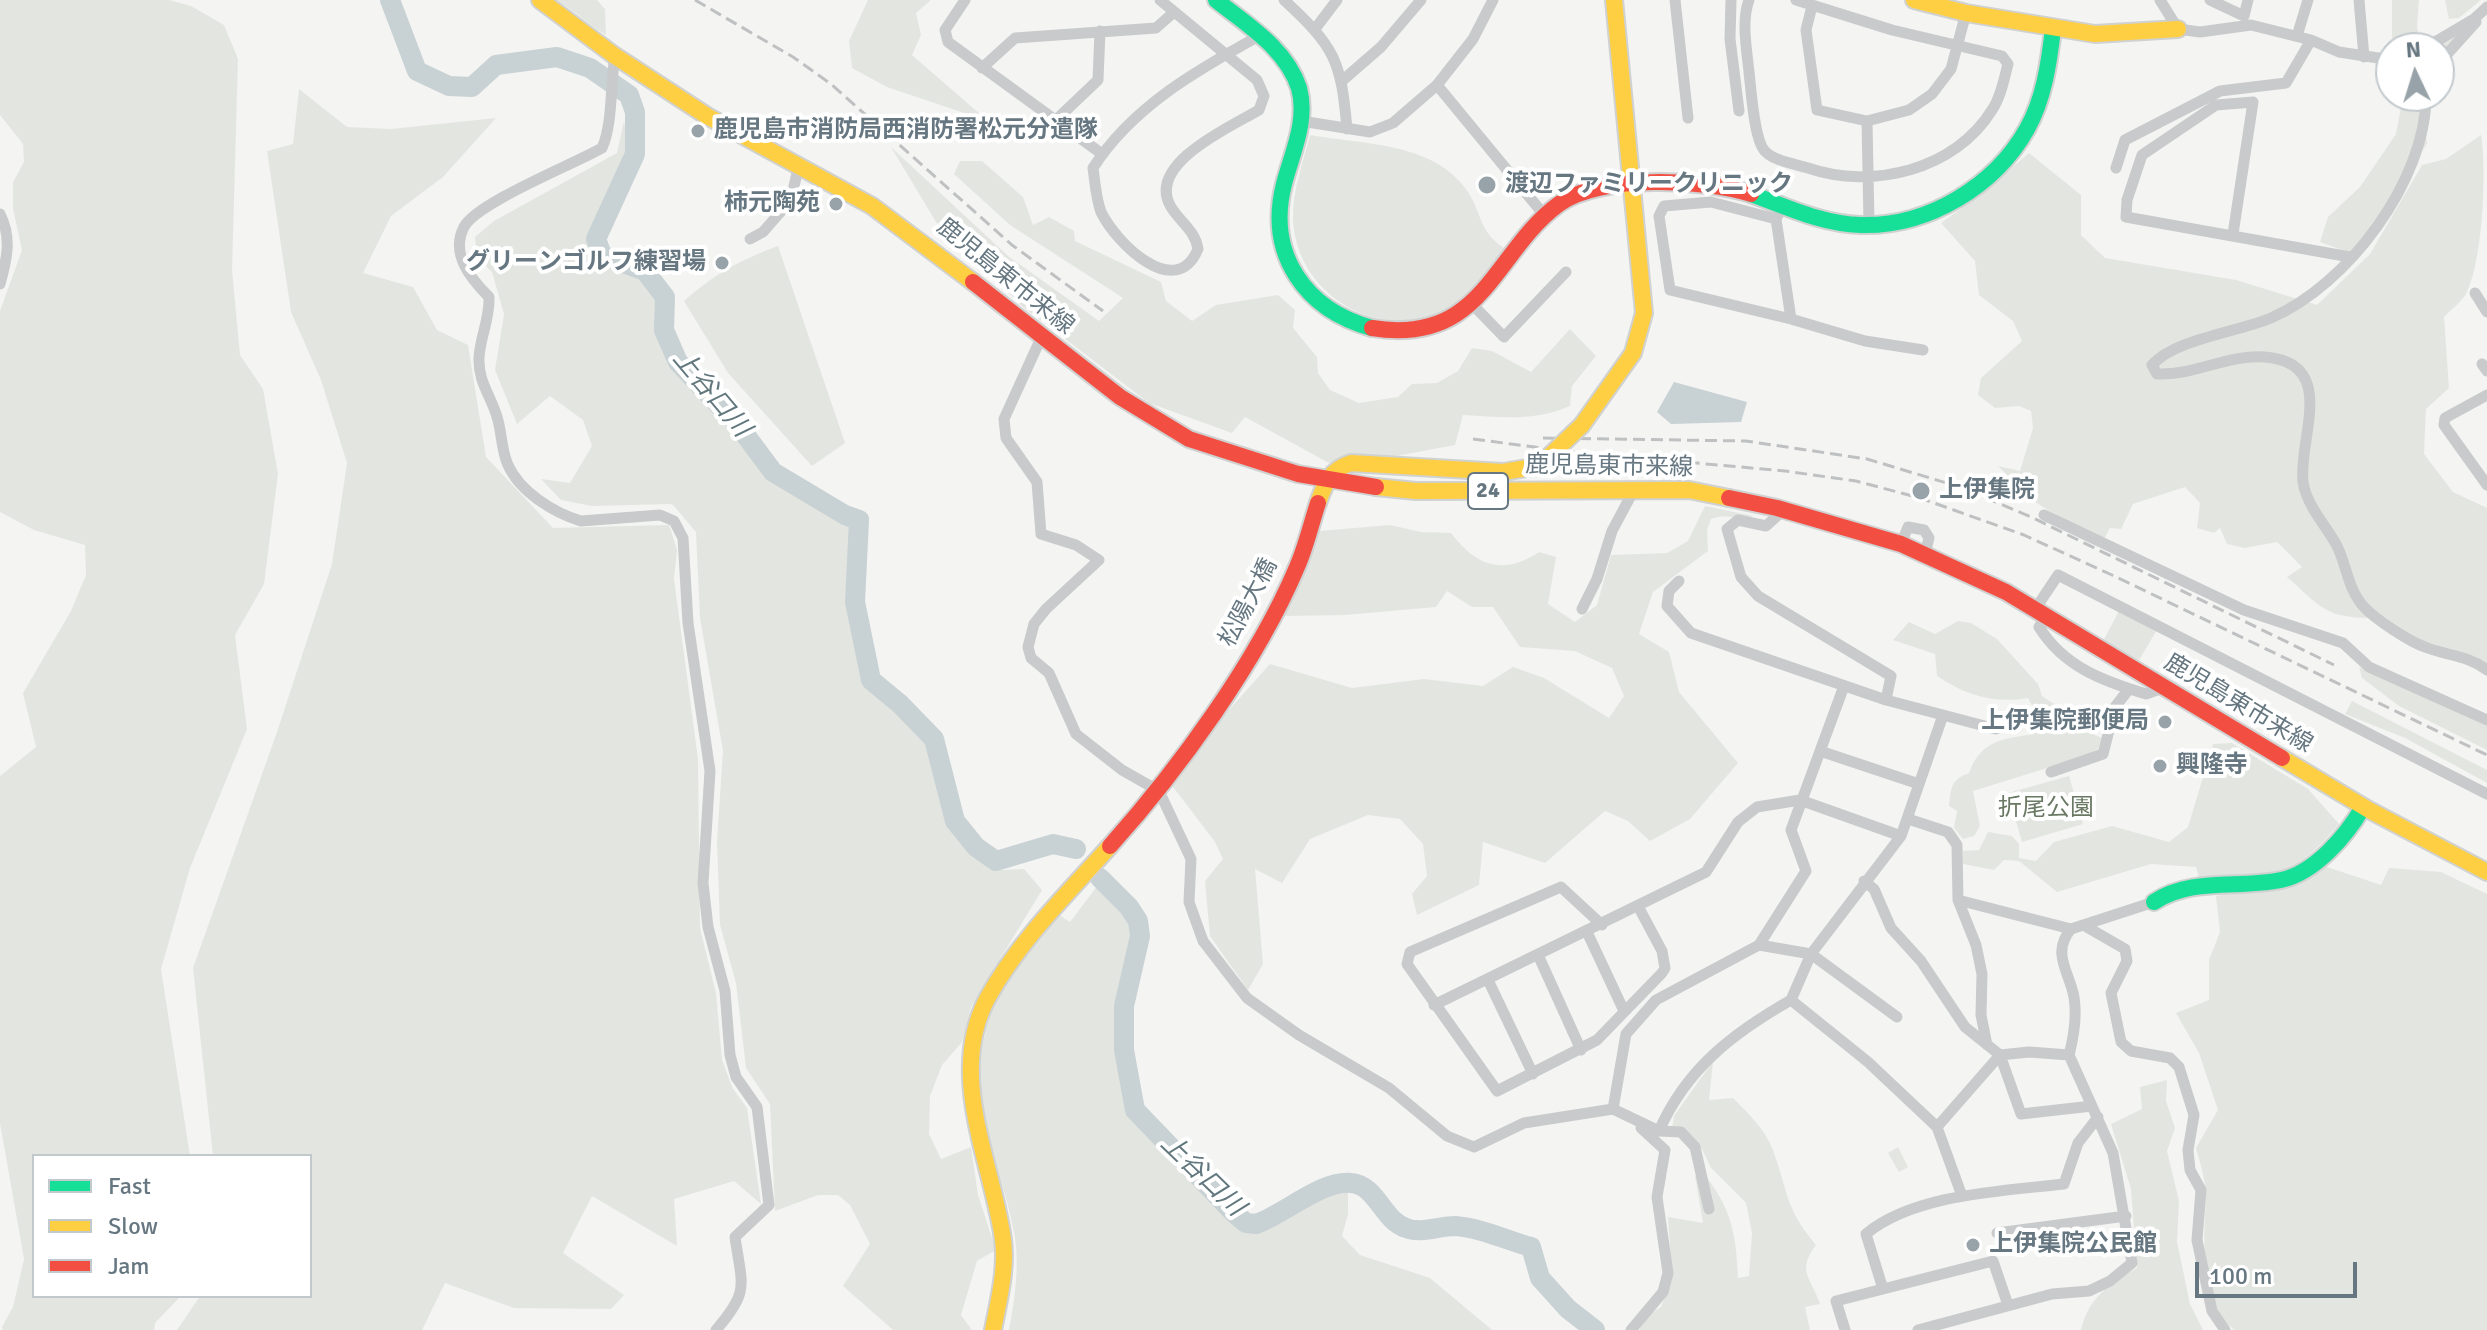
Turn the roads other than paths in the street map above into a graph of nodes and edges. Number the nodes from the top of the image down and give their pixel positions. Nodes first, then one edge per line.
1 (540, 0) edge
2 (965, 0) edge
3 (1160, 0) edge
4 (1216, 0) edge
5 (1284, 0) edge
6 (1337, 0) edge
7 (1421, 0) edge
8 (1493, 0) edge
9 (1614, 0) edge
10 (1675, 0) edge
11 (1731, 0) edge
12 (1749, 0) edge
13 (1796, 0) edge
14 (1914, 0) edge
15 (2160, 0) edge
16 (2210, 0) edge
17 (2248, 0) edge
18 (2308, 0) edge
19 (2359, 0) edge
20 (1812, 6) junction
21 (2487, 8) edge
22 (1173, 13) junction
23 (1966, 13) junction
24 (2247, 20) junction
25 (1315, 29) junction
26 (2053, 29) junction
27 (2178, 29) junction
28 (1100, 31) junction
29 (2452, 32) edge
30 (1259, 36) junction
31 (2297, 36) junction
32 (2311, 40) junction
33 (2455, 45) edge
34 (1958, 47) junction
35 (1225, 54) junction
36 (615, 56) junction
37 (2364, 57) junction
38 (2375, 58) edge
39 (982, 68) junction
40 (1343, 80) junction
41 (1437, 85) junction
42 (1739, 111) dead end
43 (2426, 112) edge
44 (1688, 118) dead end
45 (1057, 119) junction
46 (1301, 121) junction
47 (1867, 121) junction
48 (1347, 129) junction
49 (1102, 154) junction
50 (799, 164) junction
51 (2116, 168) dead end
52 (1868, 178) junction
53 (1633, 187) junction
54 (1780, 212) junction
55 (0, 214) edge
56 (1545, 216) junction
57 (1869, 224) junction
58 (2233, 234) junction
59 (750, 239) dead end
60 (2350, 257) junction
61 (1566, 272) dead end
62 (0, 284) edge
63 (2475, 293) dead end
64 (1472, 304) junction
65 (2487, 312) edge
66 (1791, 319) junction
67 (1041, 338) junction
68 (1923, 350) dead end
69 (2487, 395) edge
70 (1326, 481) junction
71 (2487, 485) edge
72 (1636, 488) junction
73 (1777, 508) junction
74 (2044, 515) dead end
75 (1679, 581) dead end
76 (1582, 609) dead end
77 (2040, 615) junction
78 (2487, 670) edge
79 (1844, 686) junction
80 (2162, 688) junction
81 (2129, 689) junction
82 (1886, 700) junction
83 (1942, 718) junction
84 (2487, 720) edge
85 (1996, 729) dead end
86 (1820, 751) junction
87 (2051, 772) dead end
88 (1919, 784) junction
89 (1159, 791) junction
90 (2487, 794) edge
91 (1800, 800) junction
92 (2363, 807) junction
93 (1908, 819) junction
94 (1901, 836) junction
95 (2487, 872) edge
96 (1864, 881) junction
97 (1958, 900) junction
98 (2154, 902) joint
99 (1639, 908) junction
100 (1602, 925) junction
101 (2085, 926) junction
102 (2071, 929) junction
103 (1587, 932) junction
104 (1759, 945) junction
105 (1811, 954) junction
106 (1539, 957) junction
107 (1488, 980) junction
108 (1791, 1000) junction
109 (1434, 1005) junction
110 (1624, 1011) junction
111 (1897, 1017) dead end
112 (1987, 1045) junction
113 (1581, 1050) junction
114 (2000, 1055) junction
115 (2069, 1055) junction
116 (1533, 1074) junction
117 (1613, 1109) junction
118 (2095, 1111) junction
119 (1937, 1127) junction
120 (1659, 1131) junction
121 (1962, 1196) junction
122 (1709, 1209) dead end
123 (2126, 1216) junction
124 (1997, 1233) dead end
125 (1883, 1289) junction
126 (2008, 1305) junction
127 (1959, 1325) edge
128 (716, 1330) edge
129 (993, 1330) edge
130 (1631, 1330) edge
131 (1845, 1330) edge
132 (1918, 1330) edge
133 (2225, 1330) edge

1 - 36 street, 鹿児島東市来線 / 24
2 - 39 street
3 - 22 street
4 - 30 street
5 - 25 street
6 - 25 street
7 - 40 street
8 - 41 street
9 - 53 street
10 - 44 street
11 - 42 street
12 - 52 street
13 - 20 street
14 - 23 street
15 - 27 street
16 - 24 street
17 - 24 street
18 - 31 street
19 - 37 street
20 - 34 street
20 - 47 street
21 - 29 street
21 - 33 street
22 - 28 street
22 - 35 street
23 - 26 street
23 - 34 street
24 - 27 street
24 - 31 street
25 - 40 street
26 - 27 street
26 - 57 street
28 - 39 street
28 - 45 street
30 - 35 street
30 - 46 street
31 - 32 street
32 - 37 street
32 - 51 street
34 - 47 street
34 - 52 street
35 - 49 street
35 - 49 street
36 - 50 street, 鹿児島東市来線 / 24
36 - 128 street
37 - 38 street
39 - 45 street
40 - 48 street
41 - 48 street
41 - 56 street
43 - 60 street
45 - 49 street
46 - 48 street
46 - 64 street
47 - 52 street
50 - 59 street
50 - 67 street, 鹿児島東市来線 / 24
52 - 57 street
53 - 54 street
53 - 56 street
53 - 70 street, bridge
54 - 57 street
54 - 66 street
54 - 66 street
55 - 62 street
56 - 64 street
58 - 58 street
58 - 60 street
60 - 78 street
61 - 64 street
63 - 65 street
66 - 68 street
67 - 70 street, 鹿児島東市来線 / 24
67 - 89 street
69 - 71 street
70 - 72 street, 鹿児島東市来線 / 24
70 - 89 street, 松陽大橋
72 - 73 street, 鹿児島東市来線 / 24
72 - 76 street
73 - 77 street, 鹿児島東市来線 / 24
73 - 82 street
74 - 84 street
75 - 79 street
77 - 80 street, 鹿児島東市来線 / 24
77 - 81 street
77 - 90 street
79 - 82 street
79 - 86 street
80 - 81 street
80 - 92 street, 鹿児島東市来線 / 24
81 - 87 street
82 - 83 street
83 - 85 street
83 - 88 street
86 - 88 street
86 - 91 street
88 - 93 street
89 - 117 street
89 - 129 street, 松陽大橋
91 - 94 street
91 - 99 street
91 - 104 street
92 - 95 street, 鹿児島東市来線 / 24
92 - 98 street
93 - 94 street
93 - 97 street
94 - 96 street
96 - 105 street
96 - 112 street
97 - 102 street
97 - 112 street
98 - 101 street
99 - 100 street
99 - 110 street
100 - 103 street
100 - 109 street
101 - 102 street
101 - 133 street
102 - 115 street
103 - 106 street
103 - 110 street
104 - 105 street
104 - 117 street
105 - 108 street
105 - 111 street
106 - 107 street
106 - 113 street
107 - 109 street
107 - 116 street
108 - 119 street
108 - 120 street
109 - 116 street
110 - 113 street
112 - 114 street
113 - 116 street
114 - 115 street
114 - 118 street
114 - 119 street
115 - 118 street
117 - 120 street
117 - 130 street
118 - 121 street
118 - 123 street
119 - 121 street
120 - 122 street
121 - 125 street
123 - 124 street
123 - 126 street
125 - 126 street
125 - 131 street
126 - 127 street
127 - 132 street

